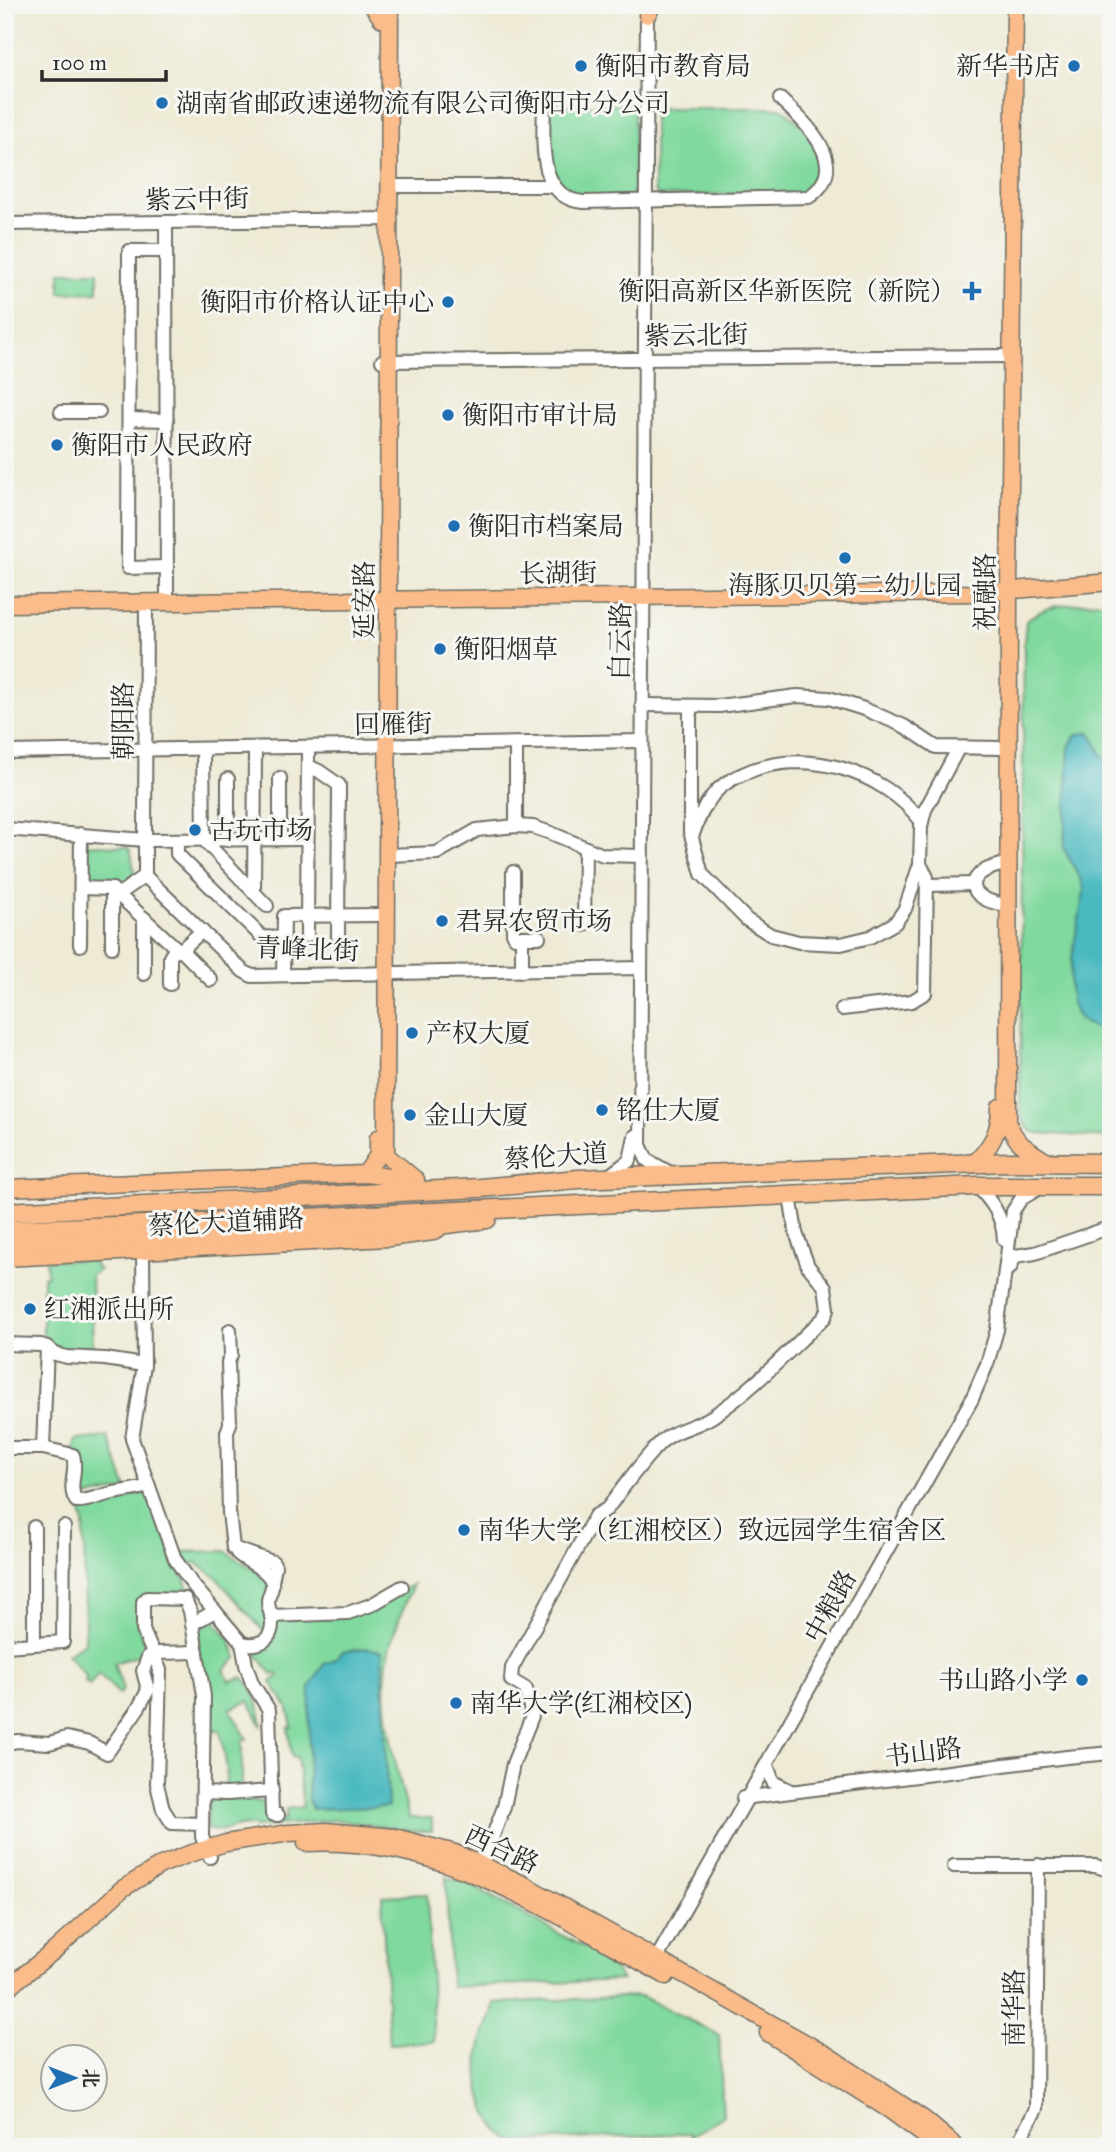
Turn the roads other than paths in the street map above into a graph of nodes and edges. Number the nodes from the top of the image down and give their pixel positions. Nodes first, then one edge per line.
1 (372, 5) edge
2 (403, 5) edge
3 (644, 8) edge
4 (1010, 8) edge
5 (386, 12) edge
6 (780, 99) dead end
7 (544, 101) dead end
8 (390, 186) junction
9 (554, 186) junction
10 (643, 201) junction
11 (386, 219) junction
12 (166, 222) junction
13 (5, 224) edge
14 (166, 251) junction
15 (1007, 356) junction
16 (642, 358) junction
17 (385, 361) junction
18 (61, 412) dead end
19 (99, 412) dead end
20 (129, 419) junction
21 (167, 419) junction
22 (167, 568) junction
23 (1111, 582) edge
24 (1111, 588) edge
25 (1006, 594) junction
26 (641, 600) junction
27 (167, 602) junction
28 (384, 603) junction
29 (5, 604) edge
30 (146, 605) junction
31 (5, 610) edge
32 (642, 705) junction
33 (690, 706) junction
34 (639, 741) junction
35 (516, 744) junction
36 (384, 747) junction
37 (308, 748) junction
38 (1002, 748) junction
39 (203, 749) junction
40 (255, 749) junction
41 (958, 749) junction
42 (145, 750) junction
43 (5, 752) edge
44 (308, 766) junction
45 (280, 778) dead end
46 (228, 779) dead end
47 (922, 822) junction
48 (516, 826) junction
49 (5, 829) edge
50 (81, 834) junction
51 (692, 837) junction
52 (228, 839) junction
53 (255, 839) junction
54 (280, 839) junction
55 (307, 839) junction
56 (145, 840) junction
57 (177, 840) junction
58 (204, 840) junction
59 (586, 849) junction
60 (388, 855) junction
61 (639, 856) junction
62 (920, 864) junction
63 (1005, 864) junction
64 (513, 872) dead end
65 (145, 876) junction
66 (974, 884) junction
67 (927, 885) junction
68 (80, 888) junction
69 (116, 891) junction
70 (254, 893) junction
71 (1005, 905) junction
72 (267, 906) dead end
73 (338, 915) junction
74 (379, 915) junction
75 (306, 916) junction
76 (144, 918) junction
77 (584, 925) dead end
78 (202, 931) junction
79 (307, 936) dead end
80 (338, 936) dead end
81 (522, 937) junction
82 (539, 937) dead end
83 (283, 938) junction
84 (80, 945) dead end
85 (112, 947) dead end
86 (179, 949) junction
87 (638, 968) junction
88 (522, 971) junction
89 (383, 973) junction
90 (144, 974) dead end
91 (283, 975) junction
92 (211, 980) dead end
93 (170, 984) dead end
94 (842, 1009) dead end
95 (1047, 1162) junction
96 (1111, 1163) edge
97 (974, 1164) junction
98 (675, 1175) junction
99 (606, 1178) junction
100 (358, 1179) junction
101 (578, 1179) junction
102 (416, 1180) junction
103 (1046, 1184) junction
104 (977, 1186) junction
105 (1111, 1186) edge
106 (5, 1188) edge
107 (790, 1196) junction
108 (5, 1200) edge
109 (547, 1206) junction
110 (5, 1212) edge
111 (447, 1224) junction
112 (1111, 1227) edge
113 (5, 1230) edge
114 (5, 1247) edge
115 (144, 1251) junction
116 (5, 1258) edge
117 (1006, 1278) junction
118 (230, 1330) dead end
119 (5, 1344) edge
120 (47, 1347) junction
121 (144, 1365) junction
122 (5, 1448) edge
123 (43, 1448) junction
124 (149, 1486) junction
125 (34, 1527) dead end
126 (64, 1527) dead end
127 (402, 1587) dead end
128 (215, 1611) junction
129 (271, 1616) junction
130 (192, 1624) junction
131 (242, 1643) junction
132 (34, 1644) junction
133 (5, 1646) edge
134 (197, 1651) junction
135 (153, 1655) junction
136 (5, 1744) edge
137 (1111, 1753) edge
138 (766, 1765) junction
139 (272, 1791) junction
140 (794, 1792) junction
141 (203, 1793) junction
142 (744, 1798) junction
143 (278, 1815) dead end
144 (202, 1824) junction
145 (208, 1853) junction
146 (482, 1864) junction
147 (1038, 1865) junction
148 (954, 1866) dead end
149 (1111, 1871) edge
150 (652, 1962) junction
151 (5, 1990) edge
152 (5, 2000) edge
153 (940, 2147) edge
154 (957, 2147) edge
155 (1016, 2147) edge

1 - 5 main road
2 - 5 main road
3 - 10 street, 白云路
4 - 15 main road, 祝融路
5 - 8 main road, 延安路
5 - 11 main road, 延安路
6 - 10 street
7 - 9 street
8 - 9 street
8 - 11 main road, 延安路
9 - 10 street
10 - 16 street, 白云路
11 - 12 street, 紫云中街
11 - 17 main road, 延安路
12 - 13 street, 紫云中街
12 - 14 street
14 - 20 street
14 - 21 street
15 - 16 street, 紫云北街
15 - 25 main road, 祝融路
16 - 17 street, 紫云北街
16 - 26 street, 白云路
17 - 28 main road, 延安路
18 - 19 street
20 - 21 street
20 - 22 street
21 - 22 street
22 - 27 street
23 - 25 main road, 长湖街
24 - 25 main road, 长湖街
25 - 26 main road, 长湖街
25 - 38 main road, 祝融路
25 - 63 main road, 祝融路
26 - 28 main road, 长湖街
26 - 32 street, 白云路
26 - 34 street, 白云路
27 - 28 main road, 长湖街
27 - 30 main road, 长湖街
28 - 30 main road, 长湖街
28 - 36 main road, 延安路
29 - 30 main road, 长湖街
30 - 31 main road, 长湖街
30 - 42 street, 朝阳路
32 - 33 street
32 - 34 street, 白云路
33 - 41 street
33 - 51 street
34 - 35 street, 回雁街
34 - 61 street, 白云路
35 - 36 street, 回雁街
35 - 48 street
36 - 37 street, 回雁街
36 - 60 main road, 延安路
36 - 74 main road, 延安路
37 - 40 street, 回雁街
37 - 44 street
38 - 41 street
38 - 63 main road, 祝融路
39 - 40 street, 回雁街
39 - 42 street, 回雁街
39 - 58 street
40 - 53 street
41 - 47 street
42 - 43 street, 回雁街
42 - 56 street, 朝阳路
44 - 55 street
44 - 73 street
45 - 54 street
46 - 52 street
47 - 51 street
47 - 62 street
48 - 59 street
48 - 60 street
49 - 50 street
50 - 56 street
50 - 68 street
51 - 62 street
52 - 53 street
52 - 58 street
53 - 54 street
53 - 70 street
54 - 55 street
55 - 75 street
56 - 57 street
56 - 65 street
57 - 58 street
57 - 83 street
58 - 70 street
59 - 61 street
59 - 77 street
60 - 89 main road, 延安路
61 - 87 street, 白云路
62 - 67 street
63 - 66 street
63 - 71 main road, 祝融路
64 - 81 street
65 - 69 street
65 - 78 street, 青峰北街
66 - 67 street
66 - 71 street
67 - 94 street
68 - 69 street
68 - 84 street
69 - 76 street
69 - 85 street
70 - 72 street
71 - 95 main road, 祝融路
71 - 97 main road, 祝融路
73 - 74 street
73 - 75 street
73 - 80 street
74 - 89 main road, 延安路
75 - 79 street
75 - 83 street
76 - 86 street
76 - 90 street
78 - 86 street
78 - 91 street, 青峰北街
81 - 82 street
81 - 88 street
83 - 91 street
86 - 92 street
86 - 93 street
87 - 88 street, 青峰北街
87 - 98 street, 白云路
87 - 99 street, 白云路
88 - 89 street, 青峰北街
89 - 91 street, 青峰北街
89 - 100 main road, 延安路
89 - 102 main road, 延安路
95 - 96 highway, 蔡伦大道
95 - 97 highway, 蔡伦大道
97 - 98 highway, 蔡伦大道
98 - 99 highway, 蔡伦大道
99 - 101 highway, 蔡伦大道
100 - 102 highway
100 - 106 main road, 蔡伦大道辅路
100 - 108 highway
101 - 102 highway
101 - 110 highway, 蔡伦大道
103 - 104 highway, 蔡伦大道
103 - 105 highway, 蔡伦大道
103 - 117 street, 中粮路
104 - 107 highway, 蔡伦大道
104 - 142 street, 中粮路
107 - 109 highway, 蔡伦大道
107 - 146 street
109 - 111 highway
109 - 113 highway, 蔡伦大道
111 - 114 highway
111 - 115 main road, 蔡伦大道辅路
112 - 117 street
115 - 116 main road, 蔡伦大道辅路
115 - 121 street
117 - 138 street, 中粮路
118 - 129 street
119 - 120 street
120 - 121 street
120 - 123 street
121 - 124 street
122 - 123 street
123 - 124 street
124 - 128 street
125 - 132 street
126 - 132 street
127 - 129 street
128 - 130 street
128 - 131 street
129 - 131 street
130 - 134 street
130 - 135 street
131 - 139 street
132 - 133 street
134 - 135 street
134 - 141 street
135 - 136 street
135 - 144 street
137 - 140 street, 书山路
138 - 140 street
138 - 142 street, 中粮路
139 - 141 street
139 - 143 street
140 - 142 street, 书山路
141 - 144 street
142 - 150 street, 中粮路
144 - 145 street
145 - 146 main road, 西合路
145 - 150 main road, 西合路
145 - 151 main road, 西合路
145 - 152 main road, 西合路
146 - 150 main road, 西合路
147 - 148 street
147 - 149 street
147 - 155 street, 南华路
150 - 153 main road, 西合路
150 - 154 main road, 西合路

